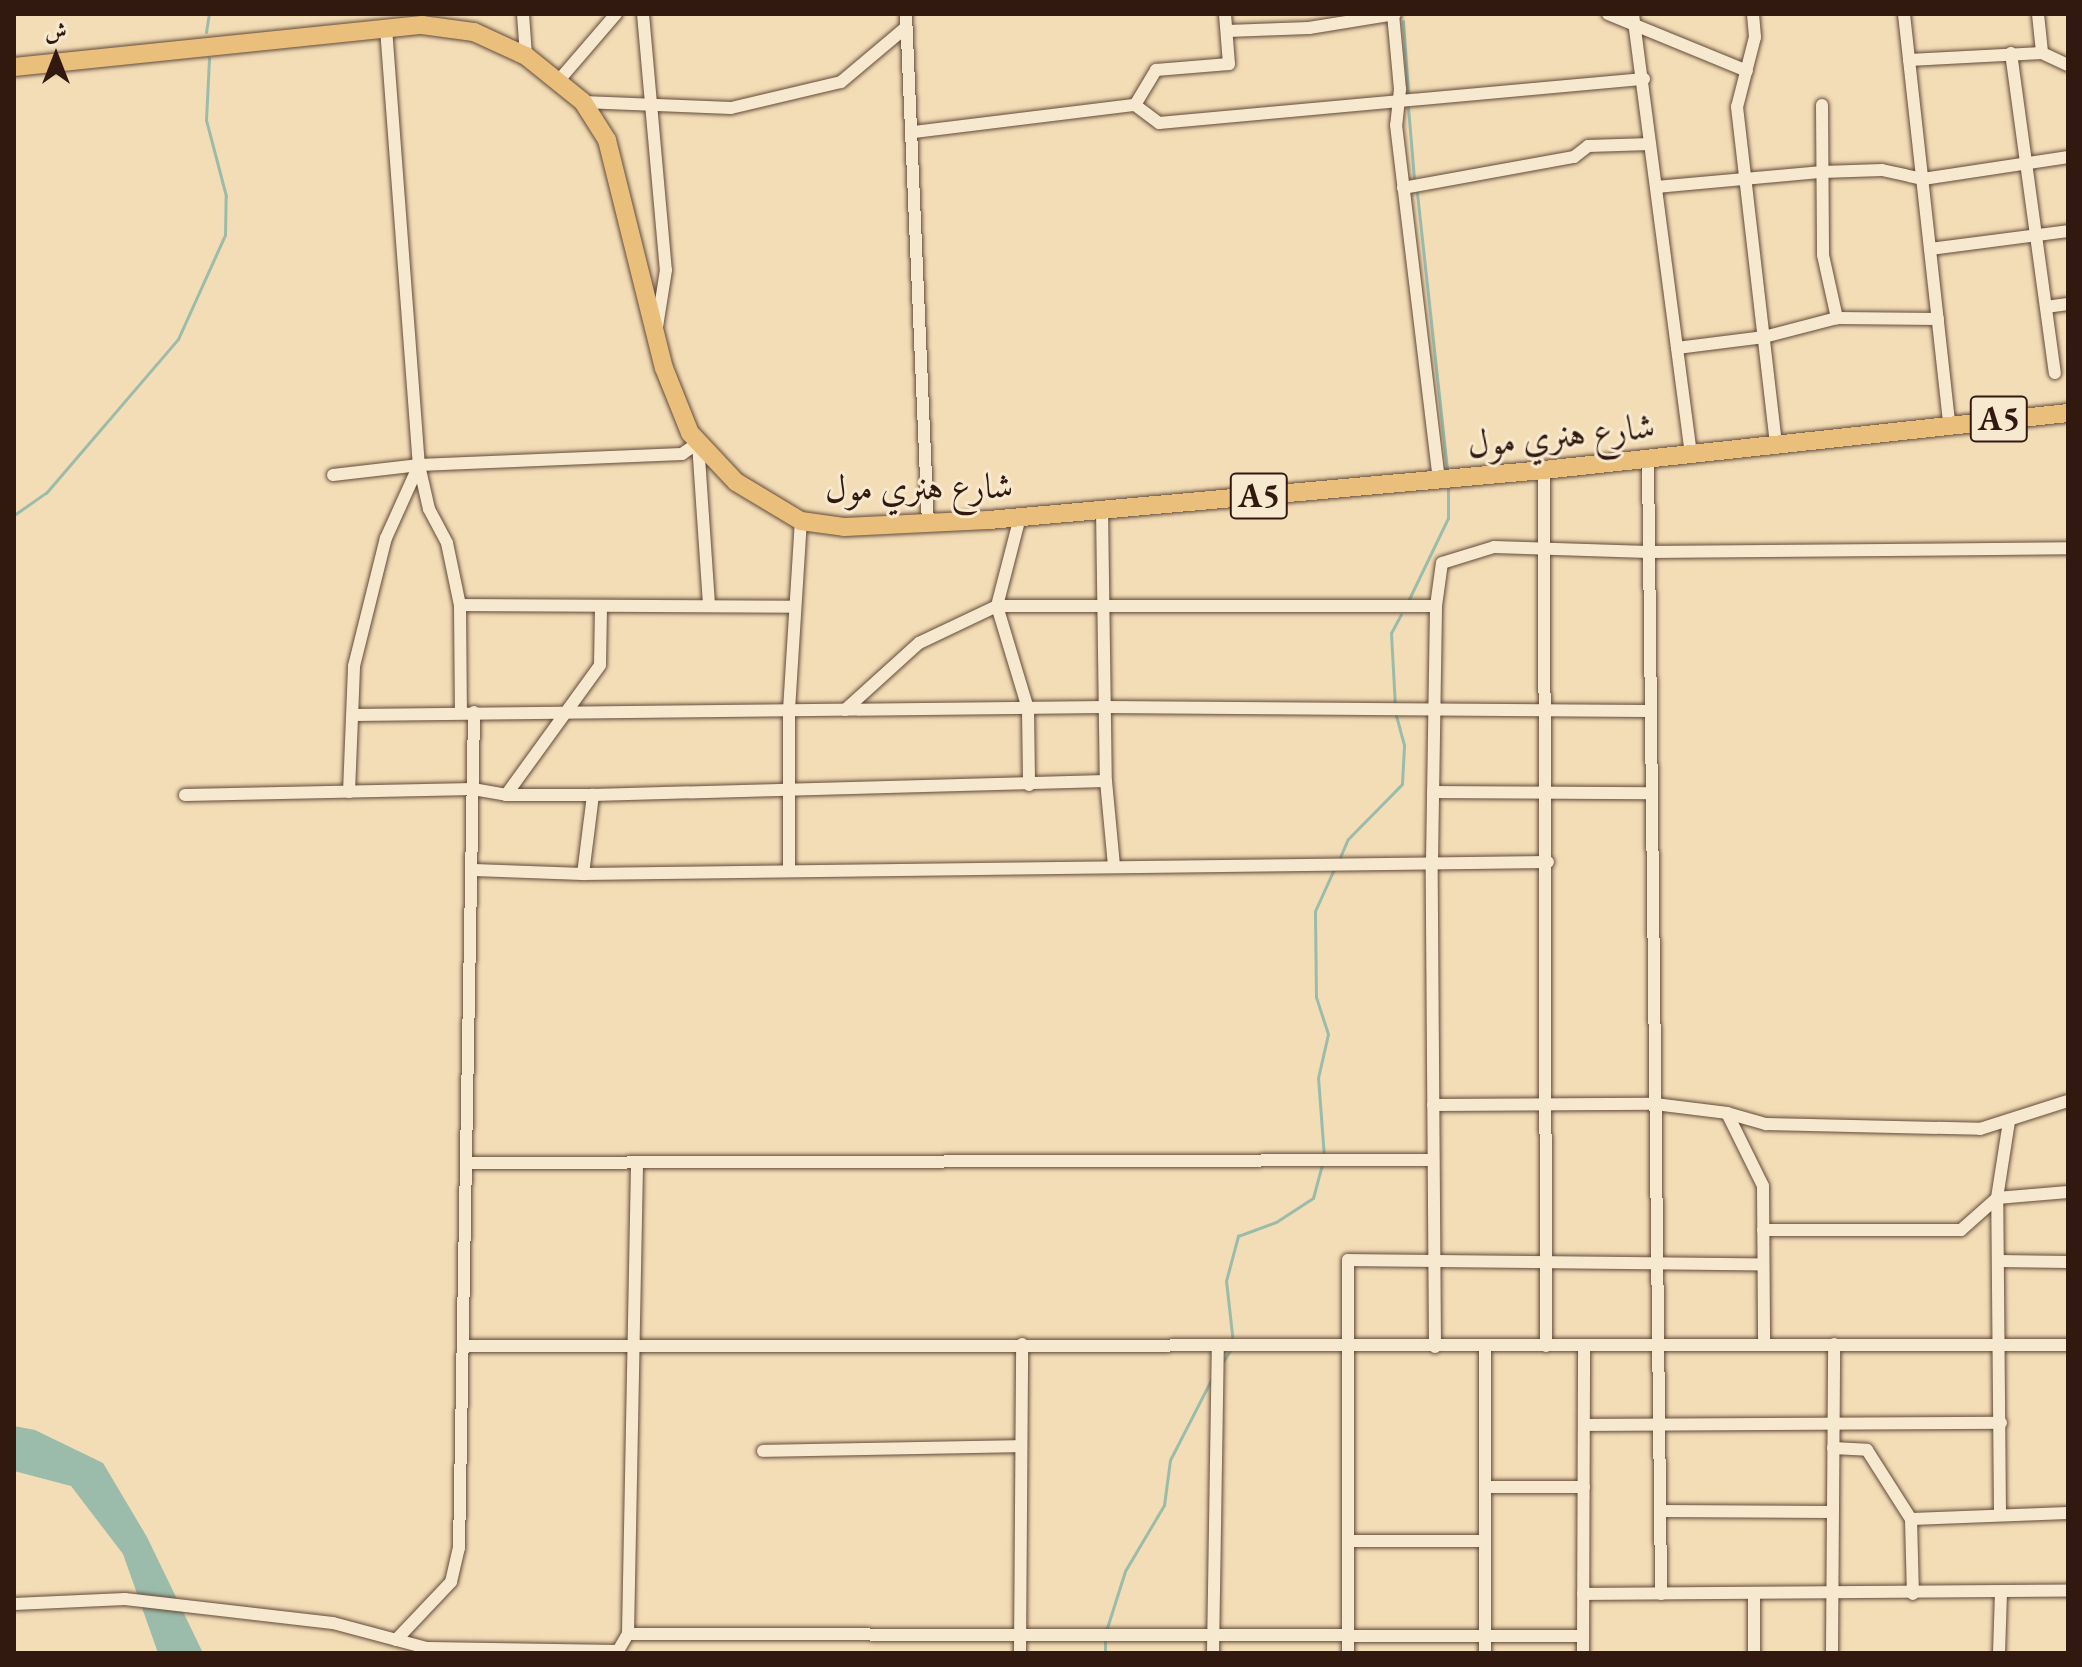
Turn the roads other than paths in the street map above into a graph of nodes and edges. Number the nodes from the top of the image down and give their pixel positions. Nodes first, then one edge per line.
1 (523, 14) edge
2 (616, 14) edge
3 (643, 14) edge
4 (906, 14) edge
5 (1225, 14) edge
6 (1394, 14) edge
7 (1608, 14) edge
8 (1753, 14) edge
9 (1904, 14) edge
10 (2038, 14) edge
11 (1633, 17) edge
12 (393, 23) edge
13 (904, 29) junction
14 (1227, 31) junction
15 (2011, 53) junction
16 (2042, 53) junction
17 (526, 56) junction
18 (1909, 60) junction
19 (2068, 65) edge
20 (14, 67) edge
21 (1747, 71) junction
22 (560, 79) junction
23 (1644, 79) junction
24 (1399, 100) junction
25 (583, 102) junction
26 (1135, 105) junction
27 (1822, 105) dead end
28 (653, 108) junction
29 (914, 132) junction
30 (1650, 144) junction
31 (2068, 157) edge
32 (2025, 160) junction
33 (1822, 172) junction
34 (1747, 179) junction
35 (1923, 179) junction
36 (1656, 187) junction
37 (1403, 188) junction
38 (2068, 231) edge
39 (2037, 234) junction
40 (1930, 249) junction
41 (2068, 304) edge
42 (2046, 307) junction
43 (1837, 318) junction
44 (1938, 319) junction
45 (656, 334) junction
46 (1764, 337) junction
47 (1677, 348) junction
48 (2055, 373) dead end
49 (2068, 413) edge
50 (1949, 424) junction
51 (698, 443) junction
52 (1776, 443) junction
53 (1691, 454) junction
54 (1648, 459) junction
55 (419, 465) junction
56 (1544, 470) junction
57 (333, 475) dead end
58 (1439, 480) junction
59 (1102, 508) junction
60 (1020, 517) junction
61 (801, 521) junction
62 (928, 525) junction
63 (2068, 548) edge
64 (1545, 549) junction
65 (1648, 552) junction
66 (1103, 604) junction
67 (460, 605) junction
68 (709, 605) junction
69 (997, 606) junction
70 (1436, 606) junction
71 (601, 607) junction
72 (793, 607) junction
73 (1105, 707) junction
74 (1028, 709) junction
75 (789, 710) junction
76 (845, 710) junction
77 (1648, 711) junction
78 (467, 712) junction
79 (1434, 712) junction
80 (1546, 713) junction
81 (353, 715) junction
82 (565, 715) junction
83 (1106, 781) junction
84 (1029, 785) junction
85 (473, 789) junction
86 (789, 789) junction
87 (1547, 791) junction
88 (349, 792) junction
89 (1433, 792) junction
90 (1649, 793) junction
91 (185, 795) dead end
92 (506, 795) junction
93 (593, 795) junction
94 (1432, 862) junction
95 (1548, 862) junction
96 (1114, 865) junction
97 (474, 870) junction
98 (789, 870) junction
99 (583, 874) junction
100 (2068, 1101) edge
101 (1655, 1104) junction
102 (1433, 1105) junction
103 (1547, 1105) junction
104 (1727, 1113) junction
105 (2009, 1121) junction
106 (1433, 1160) junction
107 (469, 1163) junction
108 (637, 1163) junction
109 (2068, 1192) edge
110 (1997, 1198) junction
111 (1763, 1230) junction
112 (1999, 1261) junction
113 (1434, 1262) junction
114 (1547, 1262) junction
115 (2068, 1262) edge
116 (1655, 1263) junction
117 (1762, 1264) junction
118 (1022, 1344) junction
119 (1655, 1344) junction
120 (1764, 1344) junction
121 (1834, 1344) junction
122 (2002, 1344) junction
123 (1584, 1345) junction
124 (2068, 1345) edge
125 (465, 1346) junction
126 (633, 1346) junction
127 (1218, 1346) junction
128 (1348, 1346) junction
129 (1485, 1346) junction
130 (1546, 1346) junction
131 (1435, 1347) junction
132 (2001, 1423) junction
133 (1833, 1424) junction
134 (1584, 1425) junction
135 (1659, 1425) junction
136 (1021, 1446) junction
137 (1833, 1448) junction
138 (763, 1451) dead end
139 (1485, 1487) junction
140 (1584, 1487) junction
141 (1661, 1511) junction
142 (1833, 1512) junction
143 (2068, 1513) edge
144 (2000, 1515) junction
145 (1911, 1519) junction
146 (1348, 1541) junction
147 (1485, 1541) junction
148 (2068, 1591) edge
149 (2001, 1592) junction
150 (1583, 1594) junction
151 (1661, 1594) junction
152 (1913, 1594) junction
153 (1754, 1595) junction
154 (1832, 1595) junction
155 (14, 1604) edge
156 (628, 1634) junction
157 (1215, 1634) junction
158 (1348, 1634) junction
159 (1020, 1635) junction
160 (1485, 1635) junction
161 (1583, 1636) junction
162 (396, 1640) junction
163 (1020, 1653) edge
164 (1213, 1653) edge
165 (1348, 1653) edge
166 (1485, 1653) edge
167 (1583, 1653) edge
168 (1754, 1653) edge
169 (1832, 1653) edge
170 (1999, 1653) edge

1 - 17 street
2 - 22 street
3 - 28 street
4 - 13 street
5 - 14 street
6 - 14 street
6 - 24 street
7 - 11 street
8 - 21 street
9 - 18 street
10 - 16 street
11 - 21 street
11 - 23 street
12 - 17 highway, شارع هنري مول / A5
12 - 20 highway, شارع هنري مول / A5
12 - 55 street
13 - 28 street
13 - 29 street
14 - 26 street
15 - 16 street
15 - 18 street
15 - 32 street
16 - 19 street
17 - 22 highway, شارع هنري مول / A5
18 - 35 street
21 - 34 street
22 - 25 highway, شارع هنري مول / A5
23 - 24 street
23 - 30 street
24 - 26 street
24 - 37 street
25 - 28 street
25 - 45 highway, شارع هنري مول / A5
26 - 29 street
27 - 33 street
28 - 45 street
29 - 62 street
30 - 36 street
30 - 37 street
31 - 32 street
32 - 35 street
32 - 39 street
33 - 34 street
33 - 35 street
33 - 43 street
34 - 36 street
34 - 46 street
35 - 40 street
36 - 47 street
37 - 58 street
38 - 39 street
39 - 40 street
39 - 42 street
40 - 44 street
41 - 42 street
42 - 48 street
43 - 44 street
43 - 46 street
44 - 50 street
45 - 51 highway, شارع هنري مول / A5
46 - 47 street
46 - 52 street
47 - 53 street
49 - 50 highway, A5
50 - 52 highway, شارع هنري مول / A5
51 - 55 street
51 - 61 highway, شارع هنري مول / A5
51 - 68 street
52 - 53 highway, شارع هنري مول / A5
53 - 54 highway, شارع هنري مول / A5
54 - 56 highway, شارع هنري مول / A5
54 - 65 street
55 - 57 street
55 - 67 street
55 - 81 street
56 - 58 highway, شارع هنري مول / A5
56 - 64 street
58 - 59 highway, شارع هنري مول / A5
59 - 60 highway, شارع هنري مول / A5
59 - 66 street
60 - 62 highway, شارع هنري مول / A5
60 - 69 street
61 - 62 highway, شارع هنري مول / A5
61 - 72 street
63 - 65 street
64 - 65 street
64 - 70 street
64 - 80 street
65 - 77 street
66 - 69 street
66 - 70 street
66 - 73 street
67 - 71 street
67 - 78 street
68 - 71 street
68 - 72 street
69 - 74 street
69 - 76 street
70 - 79 street
71 - 82 street
72 - 75 street
73 - 74 street
73 - 79 street
73 - 83 street
74 - 76 street
74 - 84 street
75 - 76 street
75 - 82 street
75 - 86 street
77 - 80 street
77 - 90 street
78 - 81 street
78 - 82 street
78 - 85 street
79 - 80 street
79 - 89 street
80 - 87 street
81 - 88 street
82 - 92 street
83 - 84 street
83 - 96 street
84 - 86 street
85 - 88 street
85 - 92 street
85 - 97 street
86 - 93 street
86 - 98 street
87 - 89 street
87 - 90 street
87 - 95 street
88 - 91 street
89 - 94 street
90 - 101 street
92 - 93 street
93 - 99 street
94 - 95 street
94 - 96 street
94 - 102 street
95 - 103 street
96 - 98 street
97 - 99 street
97 - 107 street
98 - 99 street
100 - 105 street
101 - 103 street
101 - 104 street
101 - 116 street
102 - 103 street
102 - 106 street
103 - 114 street
104 - 105 street
104 - 111 street
105 - 110 street
106 - 108 street
106 - 113 street
107 - 108 street
107 - 125 street
108 - 126 street
109 - 110 street
110 - 111 street
110 - 112 street
111 - 117 street
112 - 115 street
112 - 122 street
113 - 114 street
113 - 128 street
113 - 131 street
114 - 116 street
114 - 130 street
116 - 117 street
116 - 119 street
117 - 120 street
118 - 126 street
118 - 127 street
118 - 136 street
119 - 120 street
119 - 123 street
119 - 135 street
120 - 121 street
121 - 122 street
121 - 133 street
122 - 124 street
122 - 132 street
123 - 130 street
123 - 134 street
125 - 126 street
125 - 162 street
126 - 156 street
127 - 128 street
127 - 157 street
128 - 131 street
128 - 146 street
129 - 130 street
129 - 131 street
129 - 139 street
132 - 133 street
132 - 144 street
133 - 135 street
133 - 137 street
134 - 135 street
134 - 140 street
135 - 141 street
136 - 138 street
136 - 159 street
137 - 142 street
137 - 145 street
139 - 140 street
139 - 147 street
140 - 150 street
141 - 142 street
141 - 151 street
142 - 154 street
143 - 144 street
144 - 145 street
145 - 152 street
146 - 147 street
146 - 158 street
147 - 160 street
148 - 149 street
149 - 152 street
149 - 170 street
150 - 151 street
150 - 161 street
151 - 153 street
152 - 154 street
153 - 154 street
153 - 168 street
154 - 169 street
155 - 162 street
156 - 159 street
156 - 162 street
157 - 158 street
157 - 159 street
157 - 164 street
158 - 160 street
158 - 165 street
159 - 163 street
160 - 161 street
160 - 166 street
161 - 167 street

